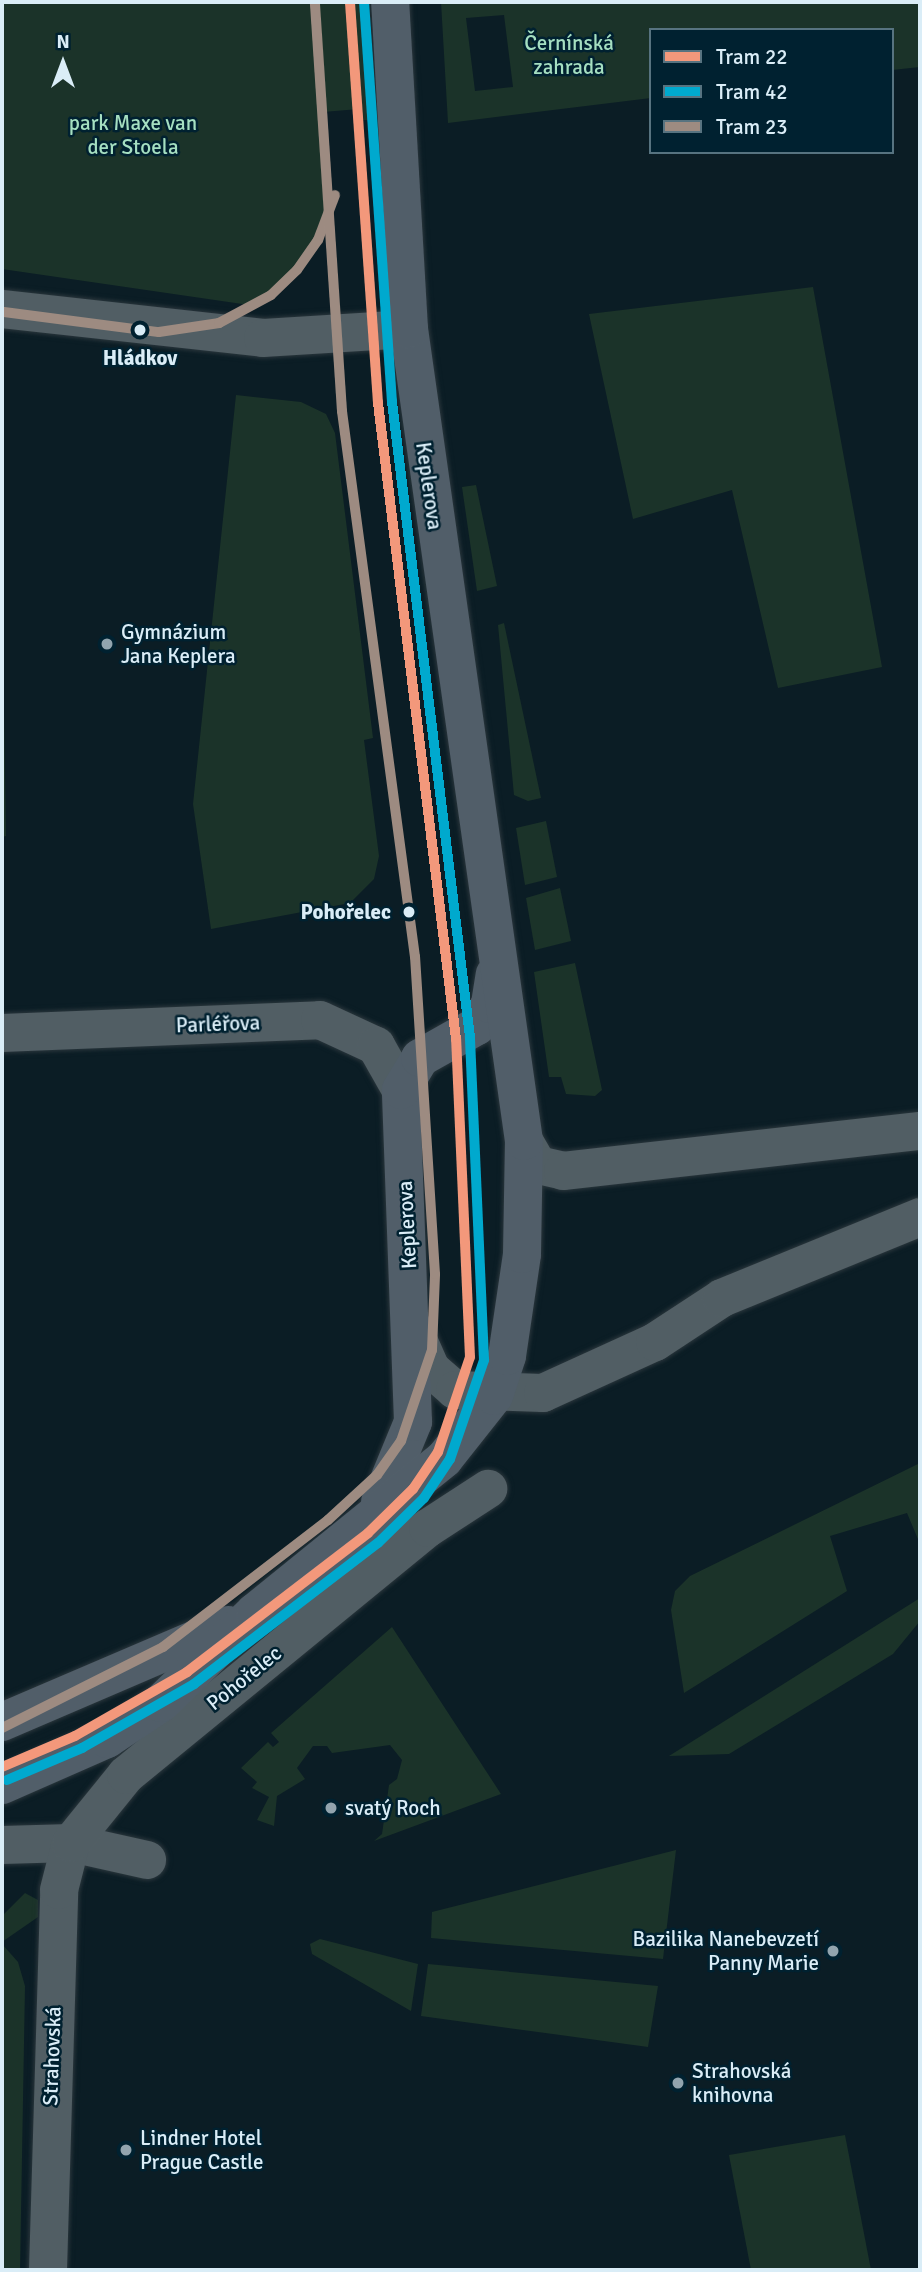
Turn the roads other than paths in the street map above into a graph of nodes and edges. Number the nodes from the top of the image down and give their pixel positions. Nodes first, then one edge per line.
1 (390, 2) edge
2 (2, 309) edge
3 (409, 328) junction
4 (495, 968) junction
5 (2, 1032) edge
6 (401, 1090) junction
7 (920, 1131) edge
8 (524, 1141) junction
9 (920, 1217) edge
10 (412, 1326) junction
11 (494, 1396) junction
12 (488, 1489) dead end
13 (371, 1516) junction
14 (255, 1612) junction
15 (2, 1722) edge
16 (2, 1786) edge
17 (71, 1843) junction
18 (2, 1845) edge
19 (147, 1860) dead end
20 (48, 2270) edge

1 - 3 main road, Keplerova
2 - 3 street
3 - 4 main road, Keplerova
4 - 6 main road, Keplerova
4 - 8 main road, Keplerova
5 - 6 street, Parléřova
6 - 10 main road, Keplerova
7 - 8 street
8 - 11 main road, Keplerova
9 - 11 street
10 - 11 street
10 - 13 main road, Keplerova
11 - 13 main road
12 - 17 street, Pohořelec
13 - 14 main road
14 - 15 main road
14 - 16 main road
17 - 18 street
17 - 19 street
17 - 20 street, Strahovská

